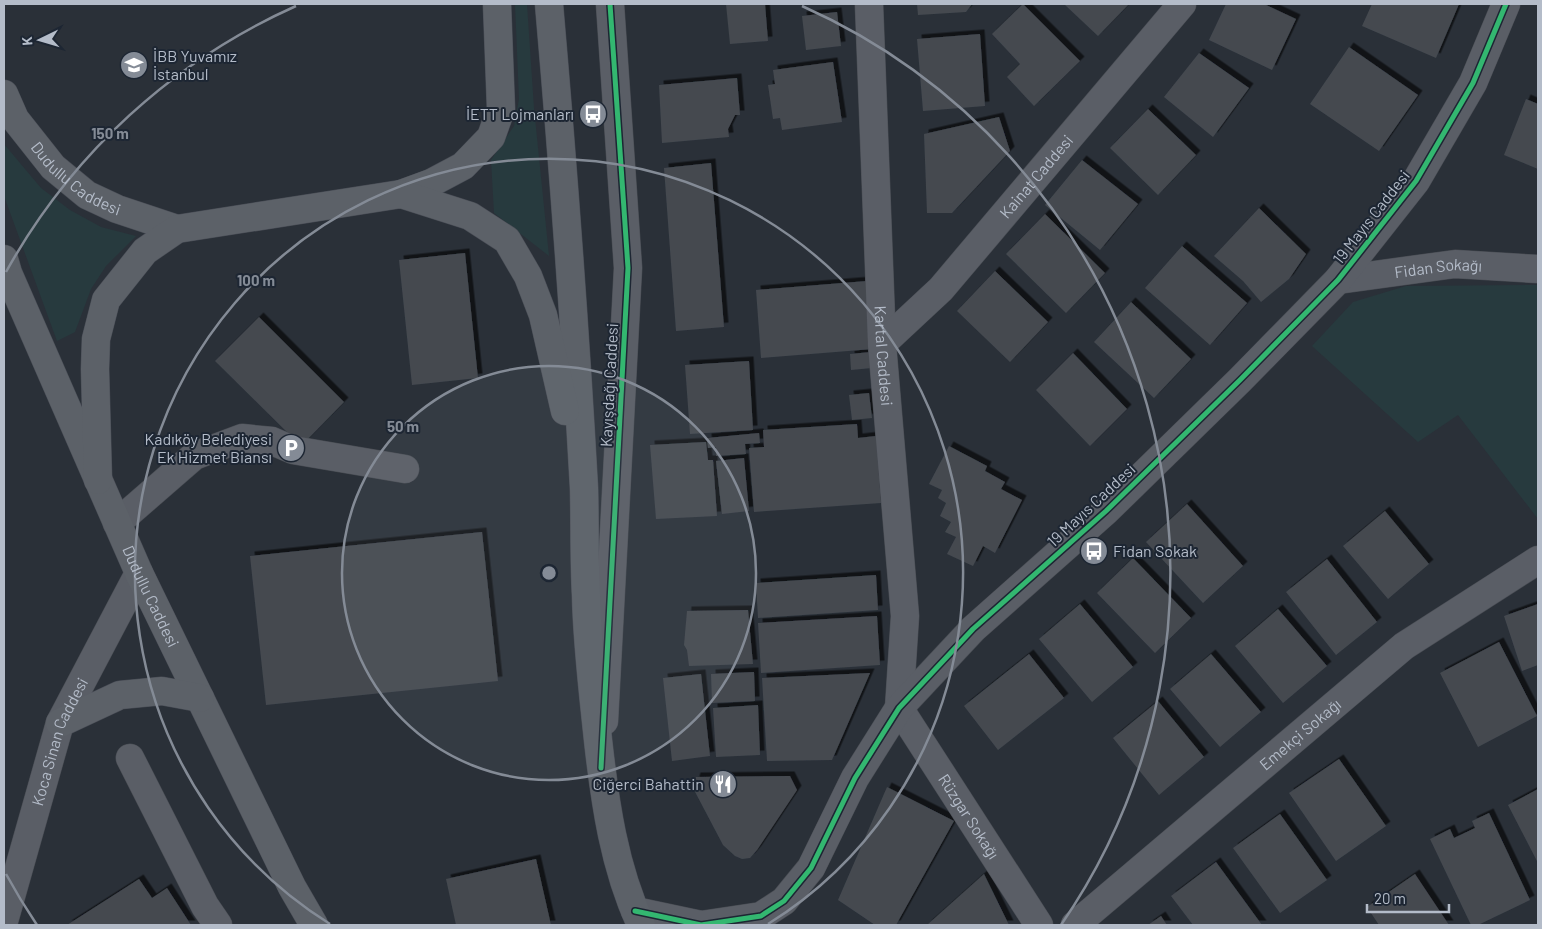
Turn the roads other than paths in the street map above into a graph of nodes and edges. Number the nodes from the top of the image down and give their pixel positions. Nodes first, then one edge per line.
1 (497, 4) edge
2 (549, 4) edge
3 (610, 4) edge
4 (870, 4) edge
5 (1182, 4) edge
6 (1506, 4) edge
7 (4, 94) edge
8 (401, 194) junction
9 (177, 229) junction
10 (4, 259) edge
11 (1538, 269) edge
12 (1338, 280) junction
13 (882, 344) junction
14 (404, 469) dead end
15 (98, 480) junction
16 (584, 491) junction
17 (116, 523) junction
18 (1538, 560) edge
19 (139, 573) junction
20 (200, 698) junction
21 (899, 708) junction
22 (60, 723) junction
23 (130, 758) dead end
24 (602, 768) junction
25 (292, 886) junction
26 (4, 921) edge
27 (637, 921) edge
28 (218, 925) edge
29 (314, 925) edge
30 (327, 925) edge
31 (1039, 925) edge
32 (1075, 925) edge

1 - 8 main road
2 - 16 main road, Kayışdağı Caddesi
3 - 24 street, Kayışdağı Caddesi
4 - 13 street, Kartal Caddesi
5 - 13 street, Kainat Caddesi
6 - 12 street, 19 Mayıs Caddesi
7 - 9 main road, Dudullu Caddesi
8 - 9 main road
8 - 16 main road
9 - 15 main road
10 - 15 main road, Dudullu Caddesi
11 - 12 street, Fidan Sokağı
12 - 21 street, 19 Mayıs Caddesi
13 - 21 street, Kartal Caddesi
14 - 17 street
15 - 17 main road, Dudullu Caddesi
16 - 24 main road, Kayışdağı Caddesi
17 - 19 main road, Dudullu Caddesi
18 - 32 street, Emekçi Sokağı
19 - 20 main road, Dudullu Caddesi
19 - 22 street, Koca Sinan Caddesi
20 - 22 main road
20 - 25 main road, Dudullu Caddesi
21 - 27 street, 19 Mayıs Caddesi
21 - 31 street, Rüzgar Sokağı
22 - 26 street, Koca Sinan Caddesi
23 - 28 street
24 - 27 main road, Kayışdağı Caddesi
25 - 29 main road, Dudullu Caddesi
25 - 30 main road

